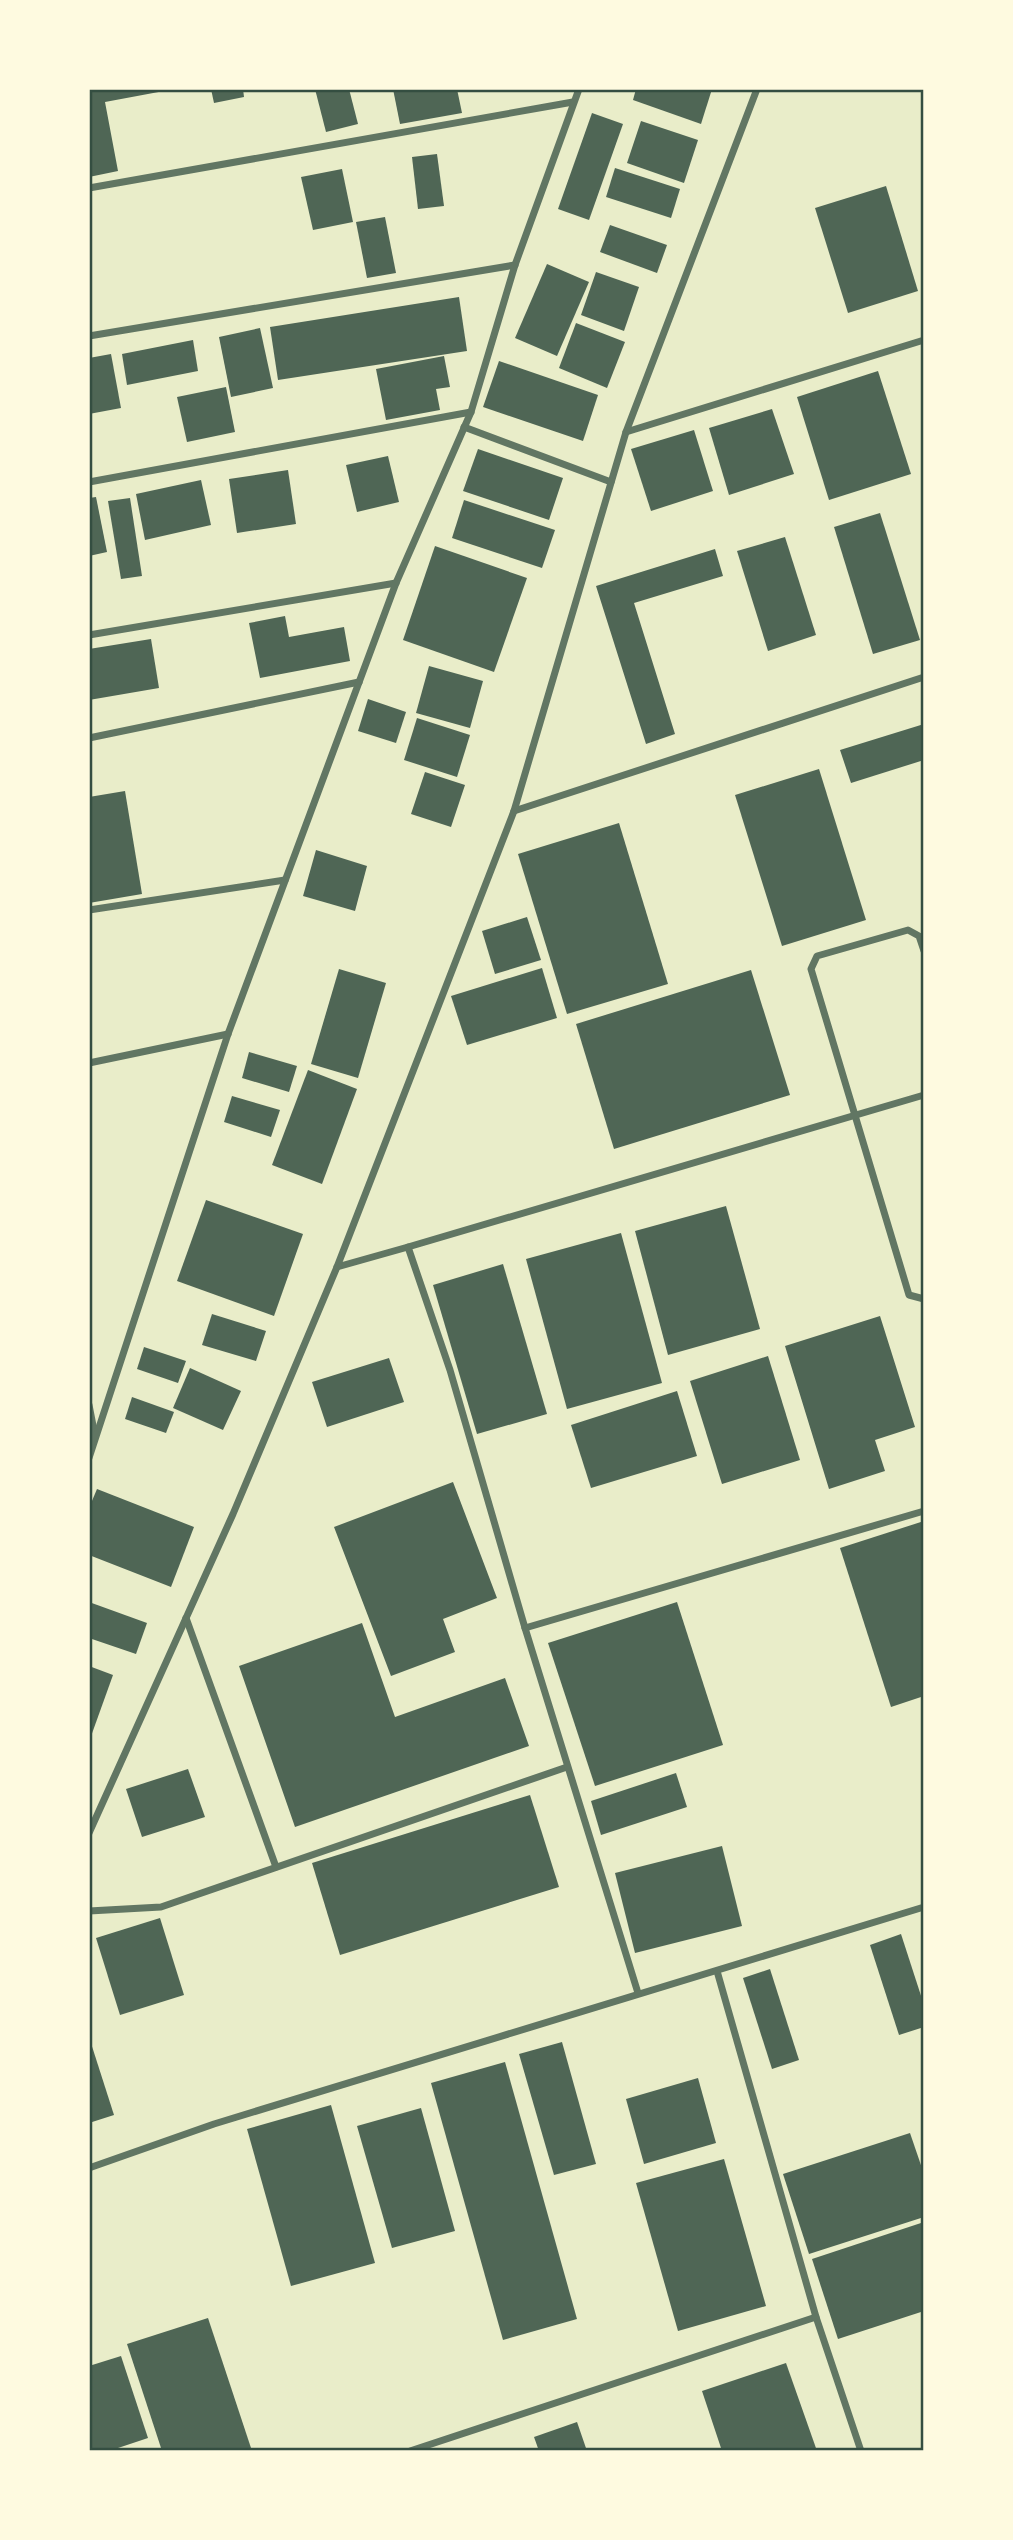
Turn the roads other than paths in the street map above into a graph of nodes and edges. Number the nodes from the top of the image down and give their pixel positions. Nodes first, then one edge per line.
1 (579, 89) edge
2 (757, 89) edge
3 (573, 102) junction
4 (89, 188) edge
5 (515, 265) junction
6 (89, 336) edge
7 (924, 340) edge
8 (471, 412) junction
9 (464, 427) junction
10 (626, 432) junction
11 (89, 482) edge
12 (611, 482) junction
13 (396, 583) junction
14 (89, 635) edge
15 (924, 677) edge
16 (359, 682) junction
17 (89, 738) edge
18 (514, 811) junction
19 (285, 880) junction
20 (89, 910) edge
21 (924, 951) edge
22 (228, 1034) junction
23 (89, 1063) edge
24 (924, 1095) edge
25 (854, 1115) junction
26 (408, 1247) junction
27 (337, 1267) junction
28 (924, 1299) edge
29 (89, 1405) edge
30 (95, 1439) junction
31 (89, 1458) edge
32 (924, 1510) edge
33 (186, 1617) junction
34 (525, 1628) junction
35 (567, 1768) junction
36 (89, 1833) edge
37 (276, 1867) junction
38 (924, 1906) edge
39 (89, 1911) edge
40 (717, 1971) junction
41 (638, 1993) junction
42 (89, 2168) edge
43 (816, 2317) junction
44 (410, 2451) edge
45 (861, 2451) edge

1 - 3 street
2 - 10 street
3 - 4 street
3 - 5 street
5 - 6 street
5 - 8 street
7 - 10 street
8 - 9 street
8 - 11 street
9 - 12 street
9 - 13 street
10 - 12 street
12 - 18 street
13 - 14 street
13 - 16 street
15 - 18 street
16 - 17 street
16 - 19 street
18 - 27 street
19 - 20 street
19 - 22 street
21 - 25 street
22 - 23 street
22 - 30 street
24 - 25 street
25 - 26 street
25 - 28 street
26 - 27 street
26 - 34 street
27 - 33 street
29 - 30 street
30 - 31 street
32 - 34 street
33 - 36 street
33 - 37 street
34 - 35 street
35 - 37 street
35 - 41 street
37 - 39 street
38 - 40 street
40 - 41 street
40 - 43 street
41 - 42 street
43 - 44 street
43 - 45 street

